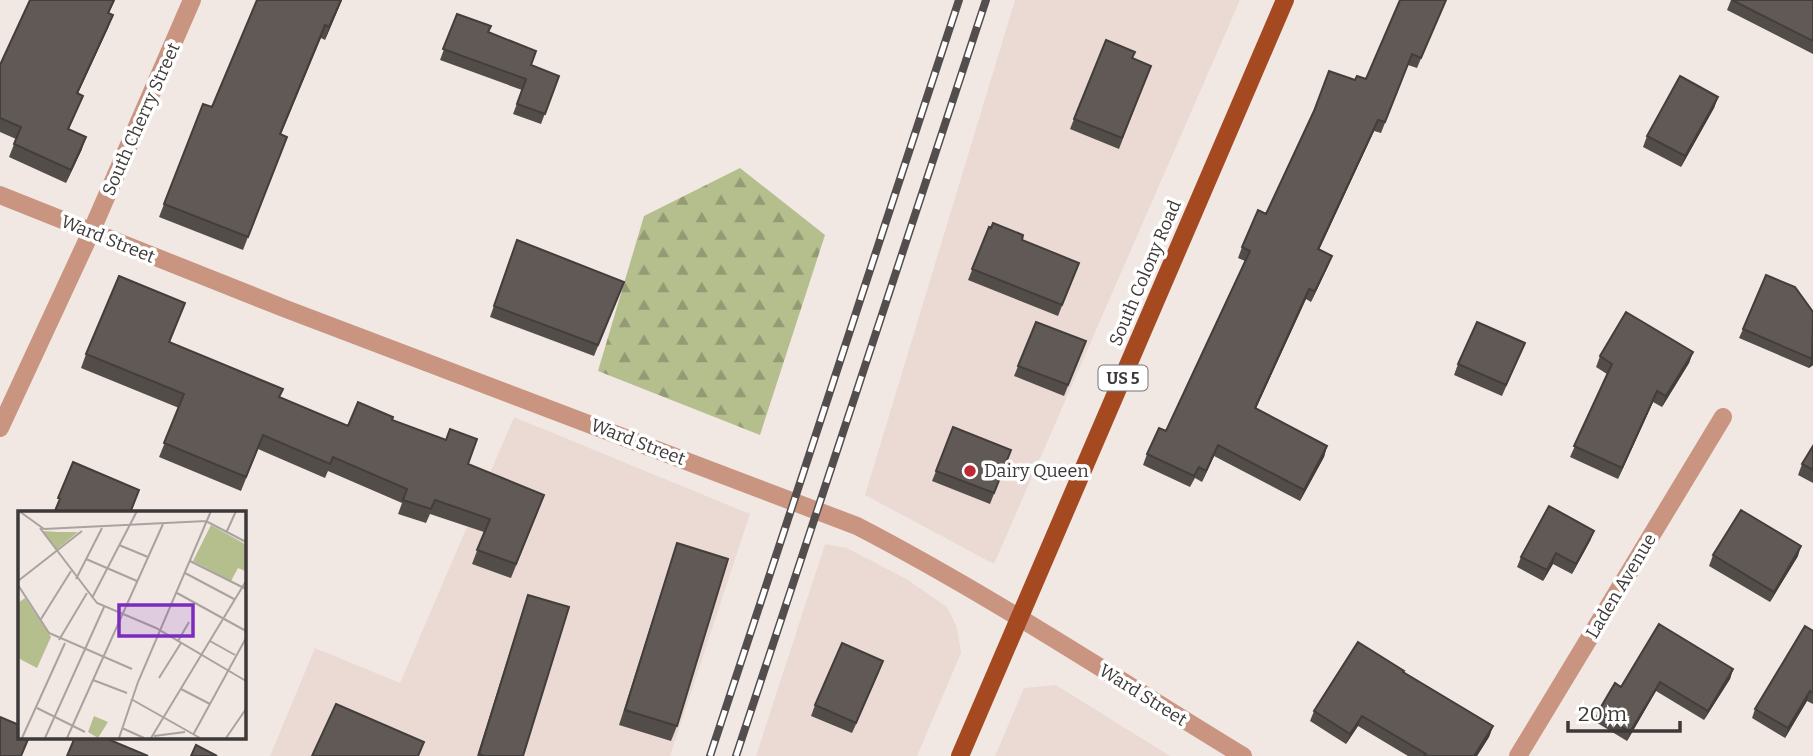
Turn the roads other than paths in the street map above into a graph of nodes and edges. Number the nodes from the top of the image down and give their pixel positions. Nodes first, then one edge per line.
1 (192, 0) edge
2 (1285, 0) edge
3 (0, 195) edge
4 (91, 232) junction
5 (1723, 417) dead end
6 (0, 428) edge
7 (1020, 618) junction
8 (960, 756) edge
9 (1242, 756) edge
10 (1518, 756) edge

1 - 4 street, South Cherry Street
2 - 7 main road, South Colony Road / US 5
3 - 4 street, Ward Street
4 - 6 street, South Cherry Street
4 - 7 street, Ward Street
5 - 10 street, Laden Avenue
7 - 8 main road, South Colony Road / US 5
7 - 9 street, Ward Street

